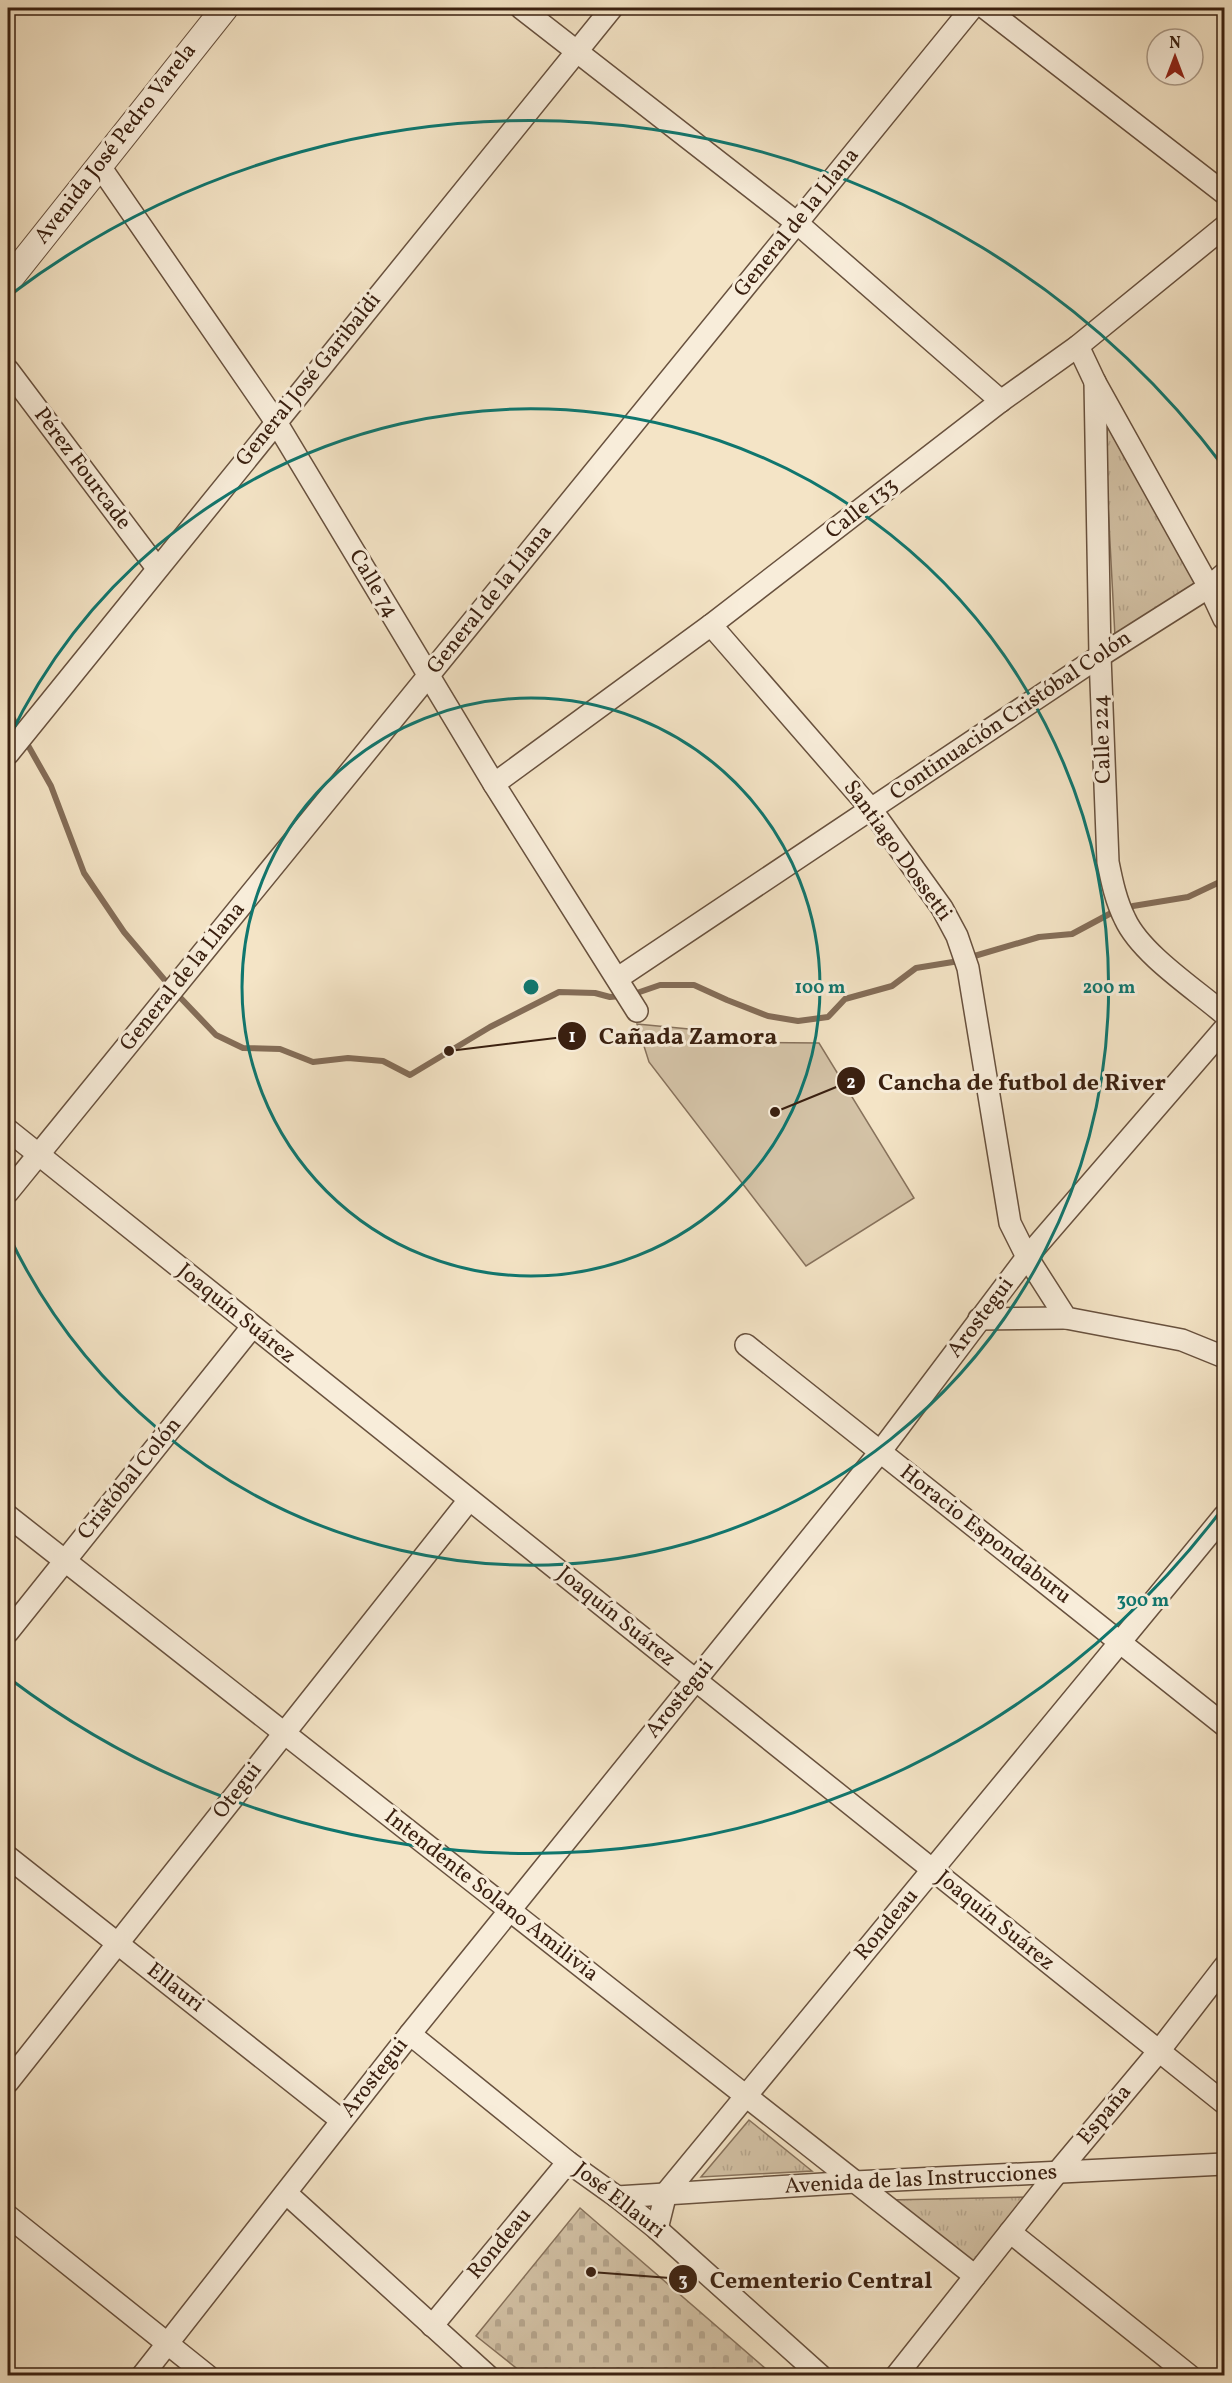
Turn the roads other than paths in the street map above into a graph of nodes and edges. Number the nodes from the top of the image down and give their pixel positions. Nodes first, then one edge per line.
1 (225, 8) edge
2 (521, 8) edge
3 (612, 8) edge
4 (972, 8) edge
5 (986, 8) edge
6 (576, 52) junction
7 (99, 165) junction
8 (1224, 193) edge
9 (797, 223) junction
10 (1224, 227) edge
11 (8, 281) edge
12 (1078, 346) junction
13 (8, 370) edge
14 (1095, 382) junction
15 (1000, 401) junction
16 (276, 422) junction
17 (157, 568) junction
18 (1217, 581) edge
19 (1224, 619) edge
20 (711, 626) junction
21 (1100, 656) junction
22 (429, 676) junction
23 (10, 751) edge
24 (494, 784) junction
25 (871, 809) junction
26 (627, 994) joint
27 (1224, 1014) edge
28 (1224, 1029) edge
29 (8, 1130) edge
30 (38, 1154) junction
31 (8, 1192) edge
32 (1027, 1257) junction
33 (1066, 1318) junction
34 (979, 1319) junction
35 (252, 1327) junction
36 (746, 1345) dead end
37 (1224, 1357) edge
38 (880, 1452) junction
39 (469, 1500) junction
40 (8, 1516) edge
41 (1224, 1516) edge
42 (65, 1560) junction
43 (8, 1632) edge
44 (1120, 1642) junction
45 (695, 1681) junction
46 (1224, 1725) edge
47 (284, 1733) junction
48 (8, 1857) edge
49 (932, 1870) junction
50 (510, 1910) junction
51 (117, 1943) junction
52 (1224, 1967) edge
53 (410, 2034) junction
54 (1159, 2051) junction
55 (8, 2082) edge
56 (745, 2096) junction
57 (1224, 2103) edge
58 (341, 2120) junction
59 (568, 2162) junction
60 (1224, 2164) edge
61 (1056, 2174) junction
62 (855, 2182) junction
63 (286, 2193) junction
64 (666, 2193) junction
65 (617, 2197) junction
66 (8, 2216) edge
67 (657, 2229) junction
68 (1010, 2232) junction
69 (975, 2276) junction
70 (432, 2326) junction
71 (167, 2344) junction
72 (142, 2376) edge
73 (208, 2376) edge
74 (488, 2376) edge
75 (821, 2376) edge
76 (896, 2376) edge
77 (1190, 2376) edge

1 - 7 street, Avenida José Pedro Varela
2 - 6 street
3 - 6 street, General José Garibaldi
4 - 9 street, General de la Llana
5 - 8 street
6 - 9 street
6 - 16 street, General José Garibaldi
7 - 11 street, Avenida José Pedro Varela
7 - 16 street, Calle 74
9 - 15 street
9 - 22 street, General de la Llana
10 - 12 street, Calle 133
12 - 14 street
12 - 15 street, Calle 133
13 - 17 street, Pérez Fourcade
14 - 18 street
14 - 21 street, Calle 224
15 - 20 street, Calle 133
16 - 17 street, General José Garibaldi
16 - 22 street, Calle 74
17 - 23 street, General José Garibaldi
18 - 19 street
18 - 21 street, Continuación Cristóbal Colón
20 - 24 street, Calle 133
20 - 25 street, Santiago Dossetti
21 - 25 street, Continuación Cristóbal Colón
21 - 27 street, Calle 224
22 - 24 street, Calle 74
22 - 30 street, General de la Llana
24 - 26 street, Calle 74
25 - 26 street, Continuación Cristóbal Colón
25 - 32 street, Santiago Dossetti
28 - 32 street, Arostegui
29 - 30 street, Joaquín Suárez
30 - 31 street, General de la Llana
30 - 35 street, Joaquín Suárez
32 - 33 street, Santiago Dossetti
32 - 34 street, Arostegui
33 - 34 street
33 - 37 street
34 - 38 street, Arostegui
35 - 39 street, Joaquín Suárez
35 - 42 street, Cristóbal Colón
36 - 38 street, Horacio Espondaburu
38 - 44 street, Horacio Espondaburu
38 - 45 street, Arostegui
39 - 45 street, Joaquín Suárez
39 - 47 street, Otegui
40 - 42 street, Intendente Solano Amilivia
41 - 44 street, Rondeau
42 - 43 street, Cristóbal Colón
42 - 47 street, Intendente Solano Amilivia
44 - 46 street, Horacio Espondaburu
44 - 49 street, Rondeau
45 - 49 street, Joaquín Suárez
45 - 50 street, Arostegui
47 - 50 street, Intendente Solano Amilivia
47 - 51 street, Otegui
48 - 51 street, Ellauri
49 - 54 street, Joaquín Suárez
49 - 56 street, Rondeau
50 - 53 street, Arostegui
50 - 56 street, Intendente Solano Amilivia
51 - 55 street, Otegui
51 - 58 street, Ellauri
52 - 54 street, España
53 - 58 street, Arostegui
53 - 59 street, José Ellauri
54 - 57 street, Joaquín Suárez
54 - 61 street, España
56 - 62 street, Intendente Solano Amilivia
56 - 64 street, Rondeau
58 - 63 street, Arostegui
59 - 65 street, José Ellauri
59 - 70 street, Rondeau
60 - 61 street, Avenida de las Instrucciones
61 - 62 street, Avenida de las Instrucciones
61 - 68 street, España
62 - 64 street, Avenida de las Instrucciones
62 - 69 street, Intendente Solano Amilivia
63 - 70 street
63 - 71 street, Arostegui
64 - 65 street, Avenida de las Instrucciones
64 - 67 street, Rondeau
65 - 67 street, José Ellauri
66 - 71 street
67 - 75 street, José Ellauri
68 - 69 street, España
68 - 77 street
69 - 76 street, España
70 - 74 street
71 - 72 street, Arostegui
71 - 73 street

